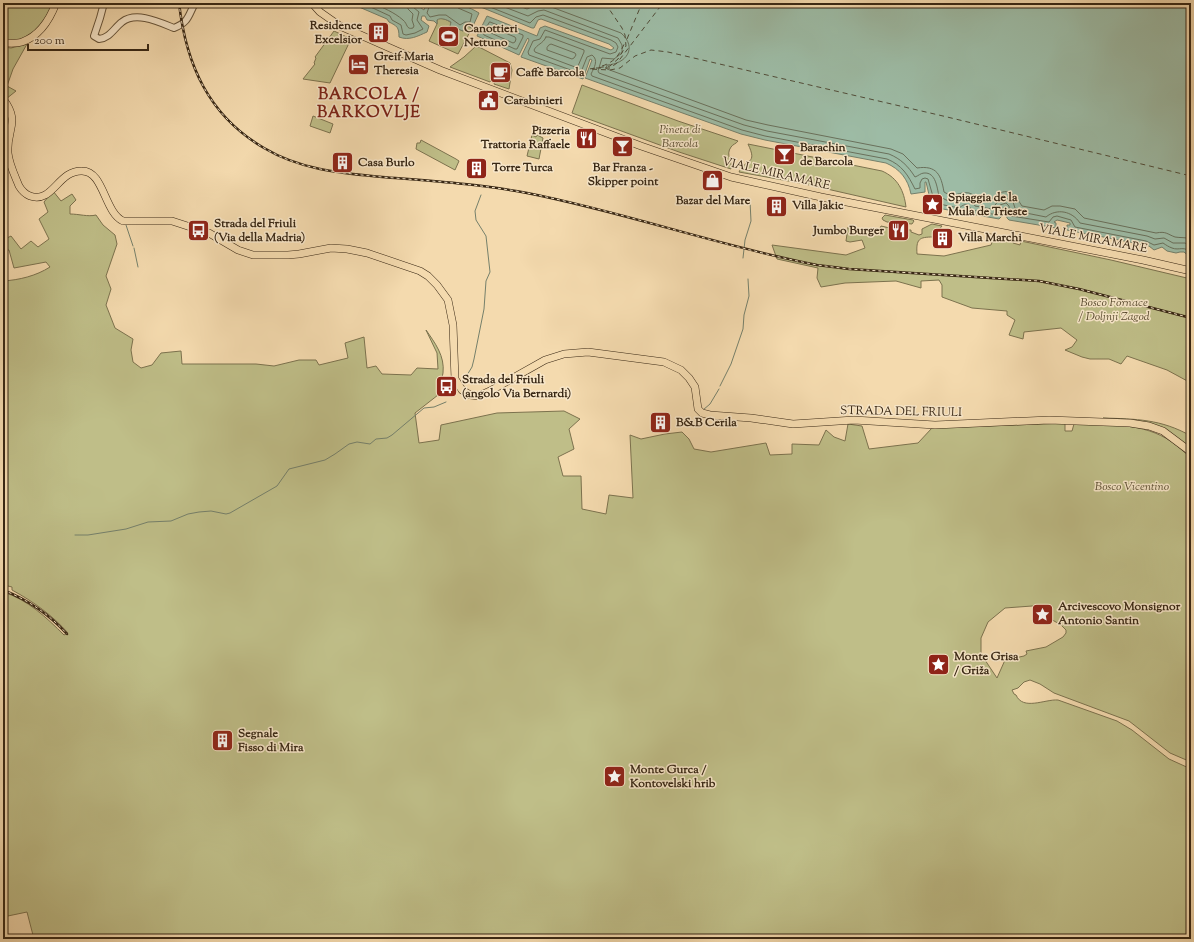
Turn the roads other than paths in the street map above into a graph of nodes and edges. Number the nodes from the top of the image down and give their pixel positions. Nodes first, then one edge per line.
1 (56, 3) edge
2 (104, 3) edge
3 (195, 3) edge
4 (312, 3) edge
5 (3, 43) edge
6 (3, 99) edge
7 (1191, 271) edge
8 (1191, 452) edge

1 - 5 main road
2 - 3 street
4 - 7 main road, VIALE MIRAMARE
6 - 8 main road, STRADA DEL FRIULI

